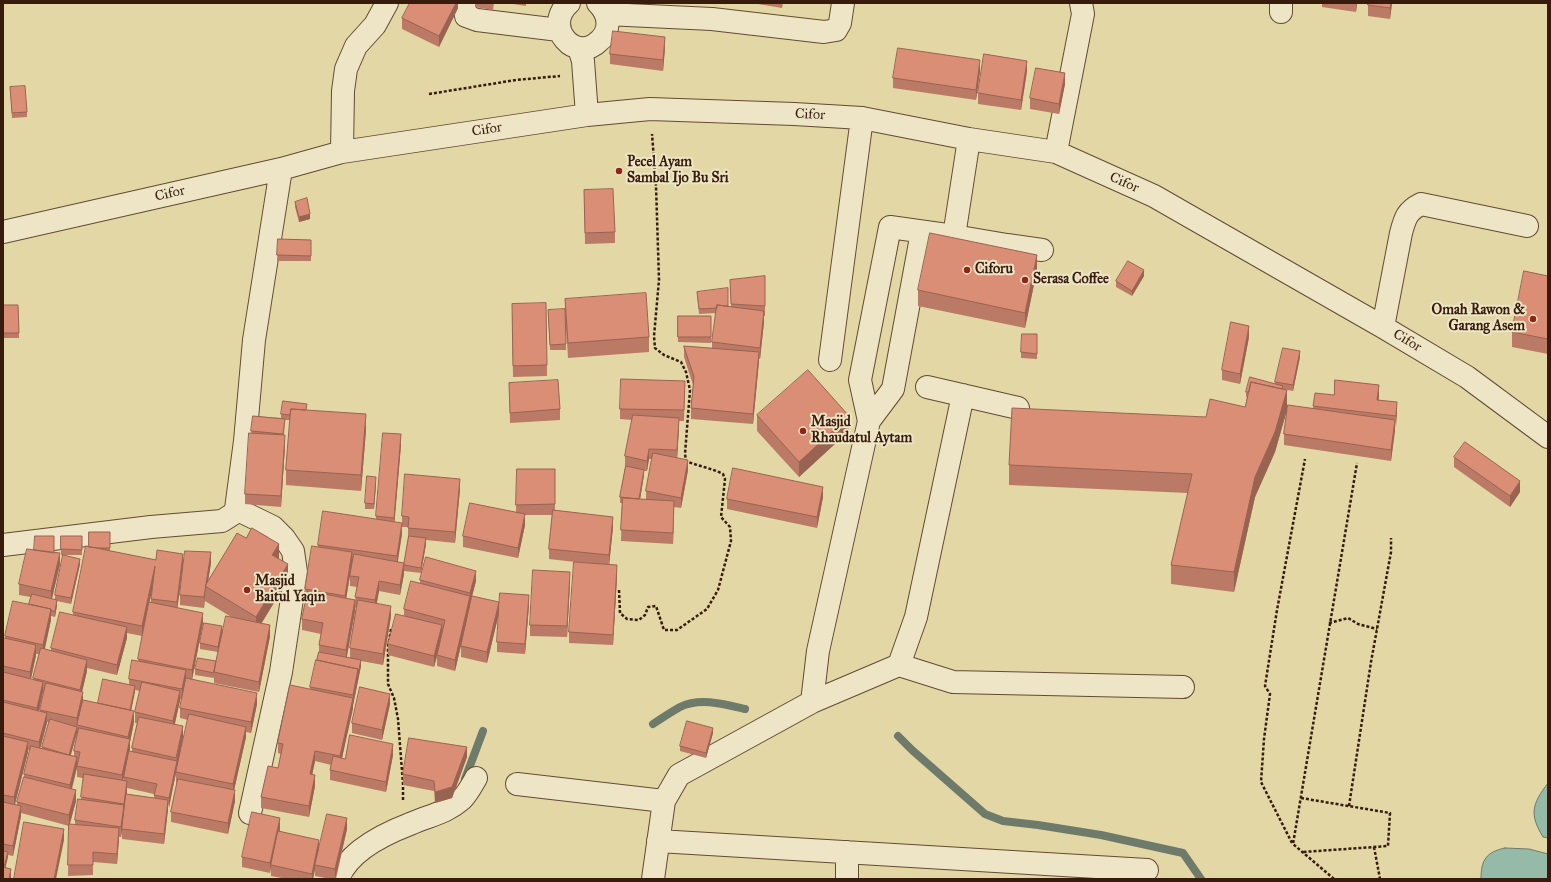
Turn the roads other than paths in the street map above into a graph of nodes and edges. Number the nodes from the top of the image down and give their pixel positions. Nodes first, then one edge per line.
1 (387, 3) edge
2 (464, 3) edge
3 (569, 3) edge
4 (843, 3) edge
5 (1081, 3) edge
6 (713, 11) edge
7 (608, 13) edge
8 (555, 28) junction
9 (583, 58) junction
10 (587, 115) junction
11 (862, 118) junction
12 (969, 139) junction
13 (342, 152) junction
14 (1056, 152) junction
15 (281, 169) junction
16 (1527, 226) dead end
17 (3, 232) edge
18 (922, 232) junction
19 (954, 236) junction
20 (1042, 250) dead end
21 (876, 300) junction
22 (909, 305) junction
23 (1384, 327) junction
24 (830, 360) dead end
25 (927, 387) dead end
26 (963, 395) junction
27 (1018, 408) edge
28 (869, 421) junction
29 (1548, 437) edge
30 (236, 509) junction
31 (3, 545) edge
32 (899, 665) junction
33 (1183, 687) dead end
34 (812, 702) junction
35 (476, 778) dead end
36 (517, 784) dead end
37 (664, 801) junction
38 (250, 813) edge
39 (658, 841) junction
40 (847, 852) junction
41 (1147, 870) dead end
42 (338, 879) edge
43 (653, 879) edge
44 (847, 879) edge

1 - 13 street
2 - 8 street
3 - 8 street
4 - 6 street
5 - 14 street
6 - 7 street
7 - 9 street
8 - 9 street
9 - 10 street
10 - 11 street, Cifor
10 - 13 street, Cifor
11 - 12 street, Cifor
11 - 24 street
12 - 14 street, Cifor
12 - 19 street
13 - 15 street, Cifor
14 - 23 street, Cifor
15 - 17 street, Cifor
15 - 30 street
16 - 23 street
18 - 19 street
18 - 21 street
18 - 22 street
19 - 20 street
21 - 22 street
21 - 28 street
22 - 28 street
23 - 29 street, Cifor
25 - 26 street
26 - 27 street
26 - 32 street
28 - 34 street
30 - 31 street
30 - 38 street
32 - 33 street
32 - 34 street
34 - 37 street
35 - 42 street
36 - 37 street
37 - 39 street
39 - 40 street
39 - 43 street
40 - 41 street
40 - 44 street

